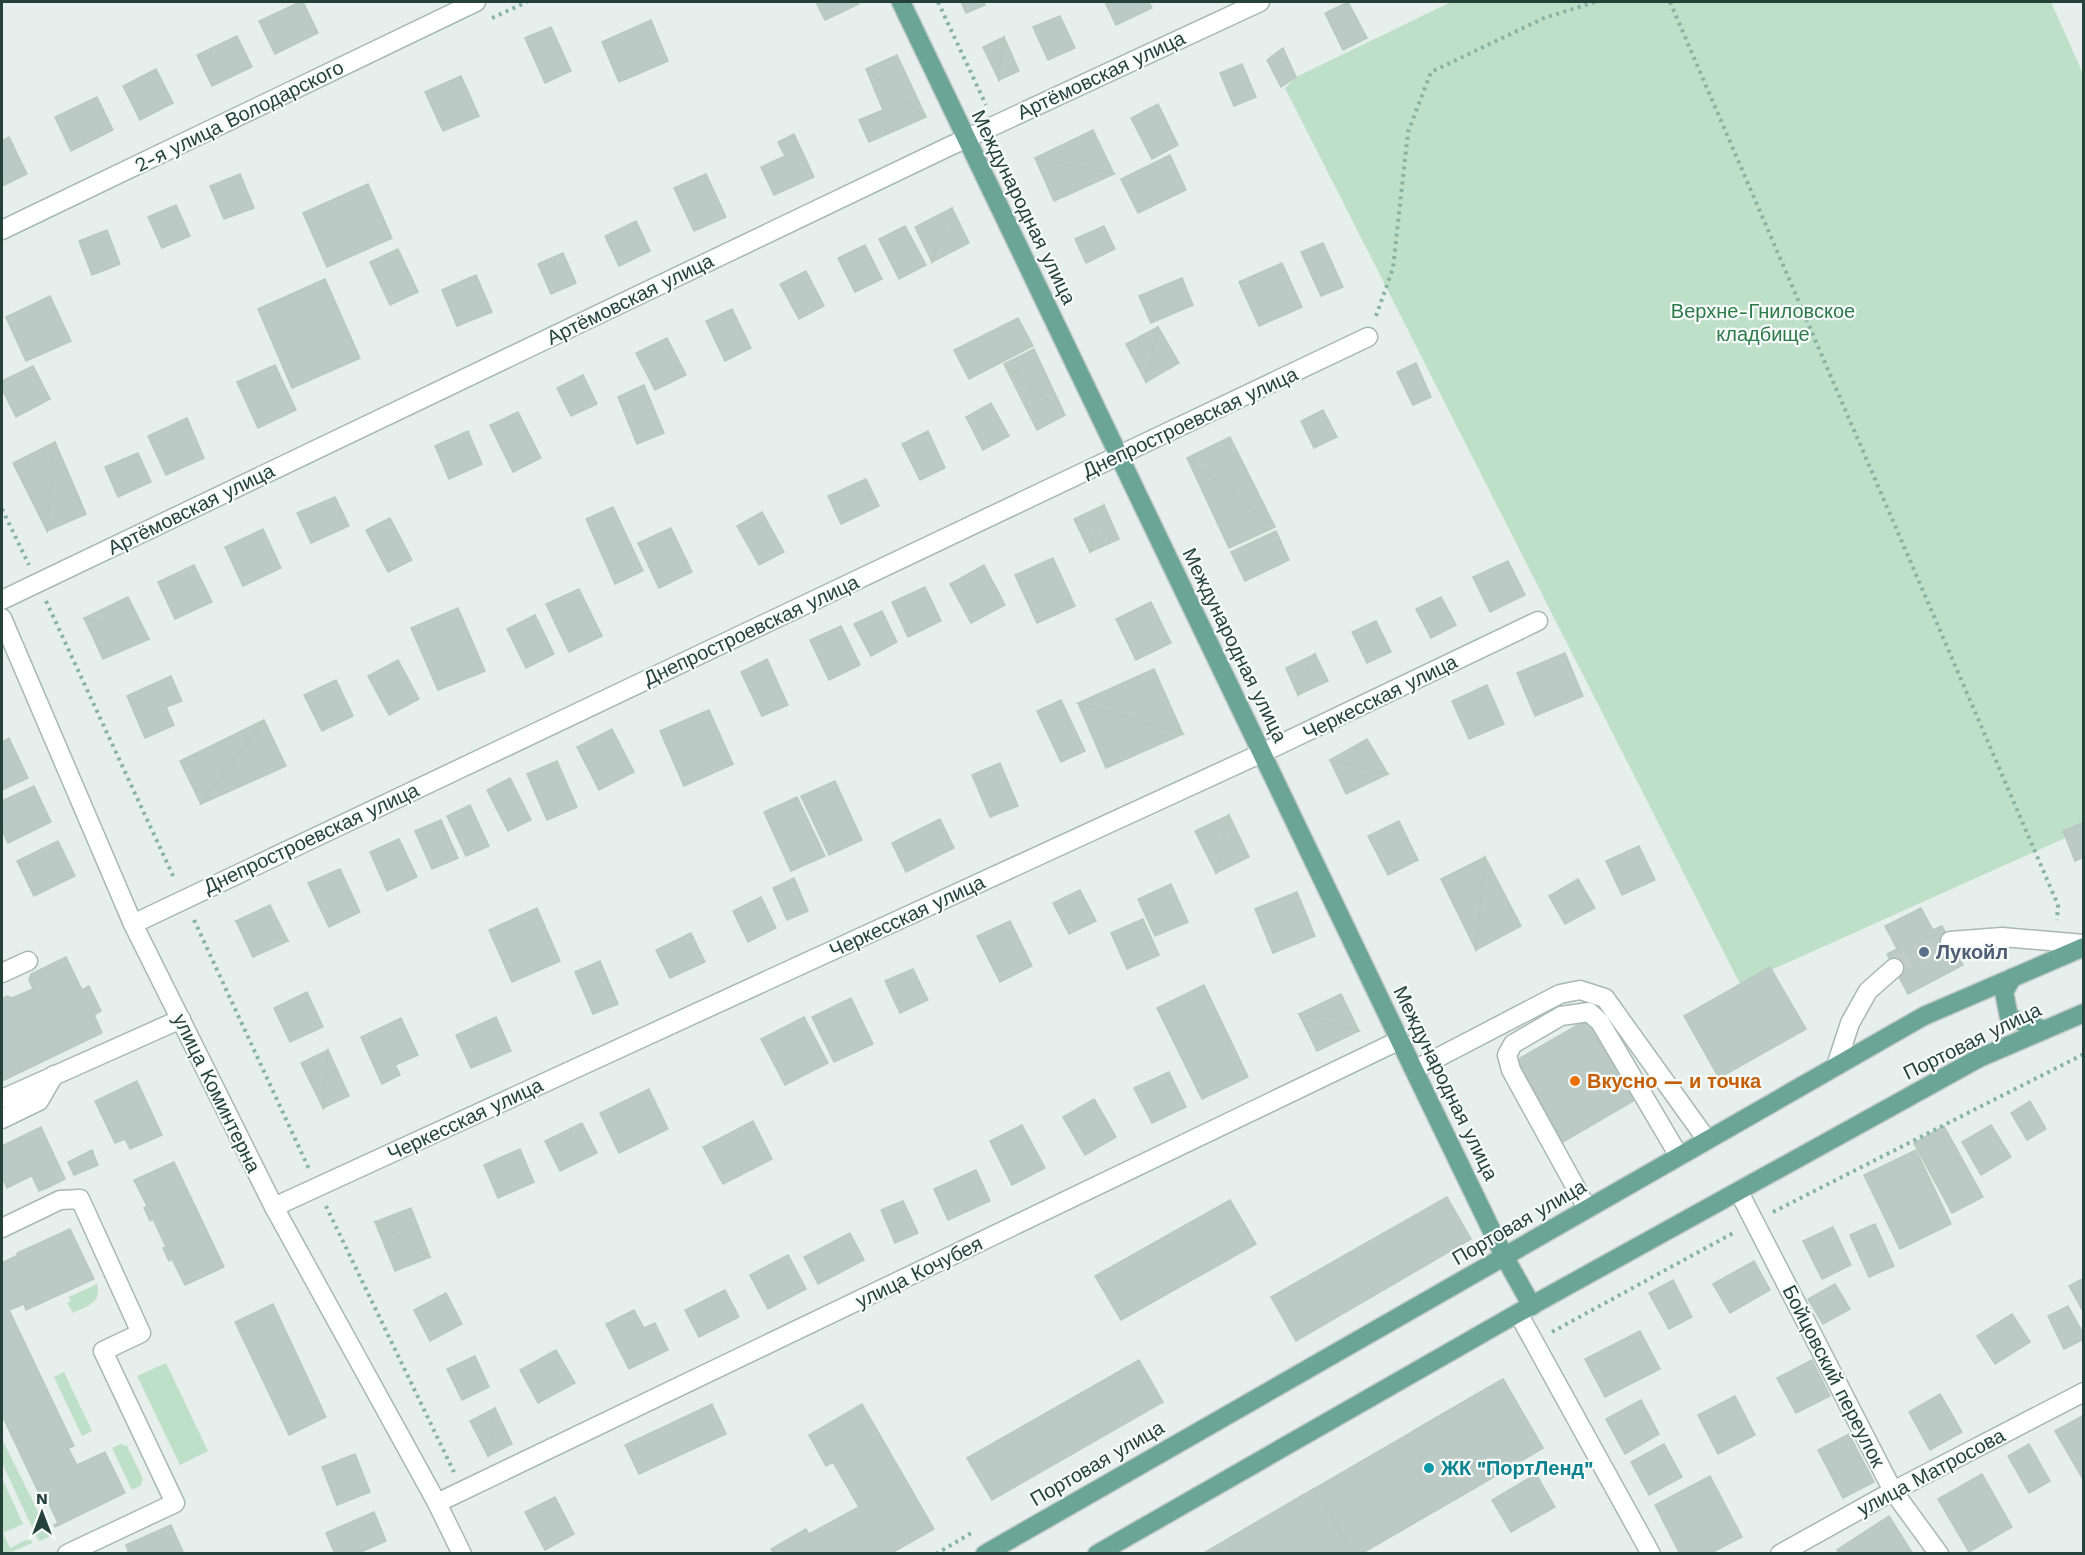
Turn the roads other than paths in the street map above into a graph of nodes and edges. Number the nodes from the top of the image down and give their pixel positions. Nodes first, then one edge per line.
1 (476, 2) edge
2 (901, 2) edge
3 (1260, 2) edge
4 (967, 138) junction
5 (2, 230) edge
6 (1368, 337) road end
7 (1119, 456) junction
8 (2, 600) edge
9 (2, 618) edge
10 (1538, 621) dead end
11 (1262, 753) junction
12 (133, 924) junction
13 (1950, 941) tunnel mouth
14 (2084, 946) edge
15 (28, 960) dead end
16 (1894, 968) tunnel mouth
17 (2, 973) edge
18 (2012, 978) junction
19 (2084, 1013) edge
20 (181, 1019) junction
21 (2044, 1030) junction
22 (1400, 1040) junction
23 (1836, 1066) junction
24 (1414, 1070) junction
25 (54, 1075) junction
26 (2, 1099) edge
27 (2, 1119) edge
28 (1707, 1140) junction
29 (1679, 1156) junction
30 (1739, 1192) junction
31 (274, 1207) junction
32 (1587, 1208) junction
33 (2, 1228) edge
34 (1504, 1256) junction
35 (1525, 1309) junction
36 (2084, 1392) edge
37 (1893, 1491) junction
38 (437, 1503) junction
39 (67, 1554) edge
40 (462, 1554) edge
41 (985, 1554) edge
42 (1097, 1554) edge
43 (1651, 1554) edge
44 (1780, 1554) edge
45 (1939, 1554) edge

1 - 5 street, 2-я улица Володарского
2 - 4 main road, Международная улица
3 - 4 street, Артёмовская улица
4 - 7 main road, Международная улица
4 - 8 street, Артёмовская улица
6 - 7 street, Днепростроевская улица
7 - 11 main road, Международная улица
7 - 12 street, Днепростроевская улица
9 - 12 street, улица Коминтерна
10 - 11 street, Черкесская улица
11 - 22 main road, Международная улица
11 - 31 street, Черкесская улица
12 - 20 street, улица Коминтерна
13 - 14 street
14 - 18 main road, Портовая улица
15 - 17 street
16 - 23 street
18 - 21 main road
18 - 23 main road, Портовая улица
19 - 21 main road, Портовая улица
20 - 25 street
20 - 31 street, улица Коминтерна
21 - 30 main road, Портовая улица
22 - 24 main road, Международная улица
22 - 38 street, улица Кочубея
23 - 28 main road, Портовая улица
24 - 28 street
24 - 34 main road, Международная улица
25 - 26 street
25 - 27 street
28 - 29 main road, Портовая улица
29 - 32 main road, Портовая улица
29 - 32 street
30 - 35 main road, Портовая улица
30 - 37 street, Бойцовский переулок
31 - 38 street, улица Коминтерна
32 - 34 main road, Портовая улица
33 - 39 street
34 - 35 main road, Международная улица
34 - 41 main road, Портовая улица
35 - 42 main road, Портовая улица
35 - 43 street, Международная улица
36 - 37 street, улица Матросова
37 - 44 street, улица Матросова
37 - 45 street, Бойцовский переулок
38 - 40 street, улица Коминтерна

